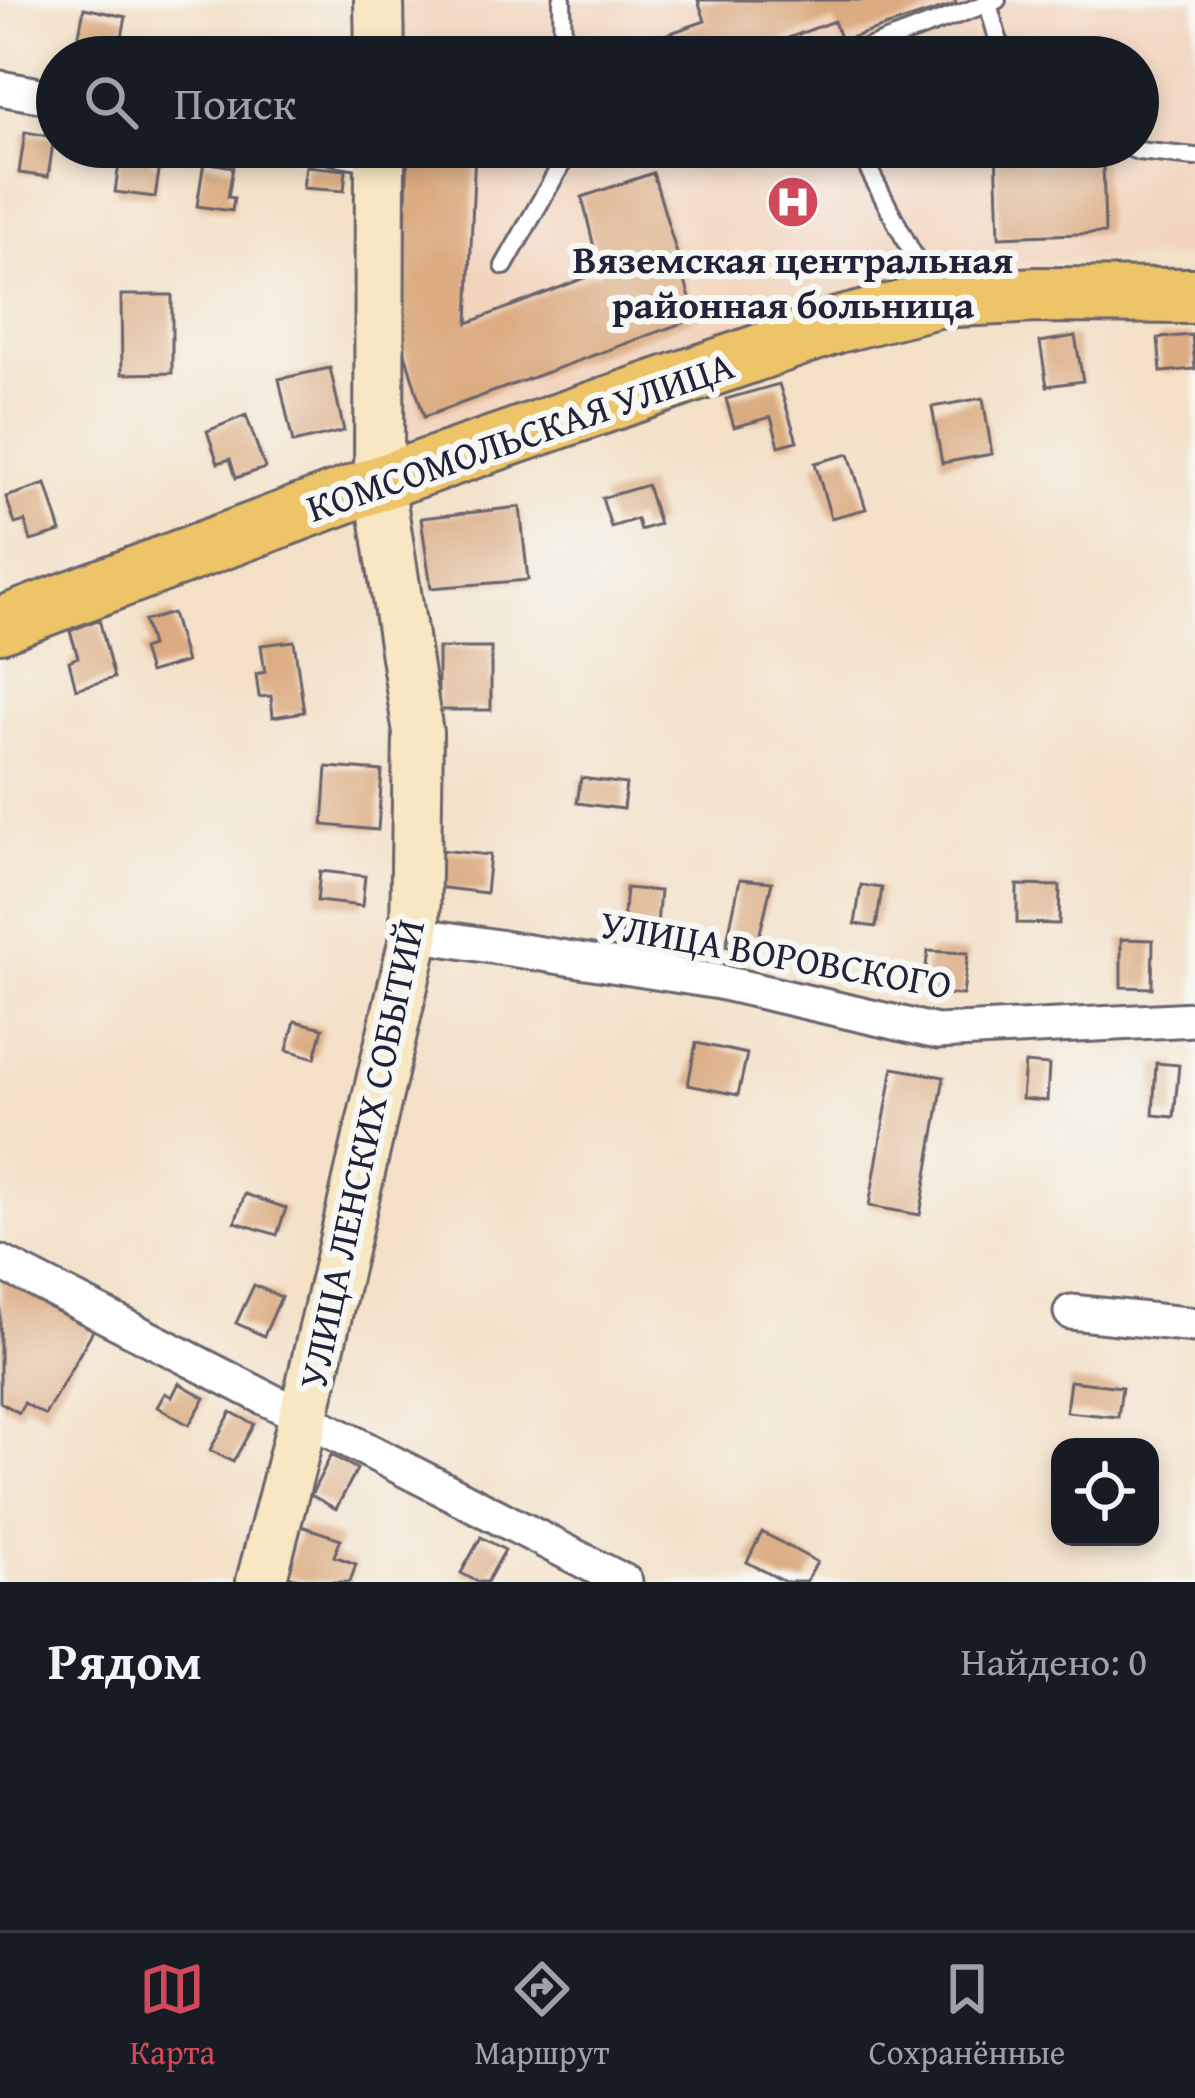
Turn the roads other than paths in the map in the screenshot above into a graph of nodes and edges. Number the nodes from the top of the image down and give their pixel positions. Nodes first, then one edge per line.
1 (380, 0) edge
2 (562, 0) edge
3 (991, 1) edge
4 (380, 36) edge
5 (563, 36) edge
6 (898, 36) edge
7 (998, 36) edge
8 (0, 88) edge
9 (36, 94) edge
10 (1159, 154) edge
11 (1195, 158) edge
12 (380, 168) edge
13 (557, 168) edge
14 (868, 168) edge
15 (504, 266) dead end
16 (1195, 296) edge
17 (937, 300) junction
18 (379, 483) junction
19 (0, 625) edge
20 (415, 934) junction
21 (1195, 1019) edge
22 (0, 1262) edge
23 (1071, 1312) dead end
24 (1195, 1325) edge
25 (303, 1419) junction
26 (261, 1582) edge
27 (625, 1582) edge

1 - 4 street
2 - 5 lane
3 - 6 lane
3 - 7 lane
8 - 9 street
10 - 11 lane
12 - 18 street, УЛИЦА ЛЕНСКИХ СОБЫТИЙ
13 - 15 lane
14 - 17 lane
16 - 17 main road, КОМСОМОЛЬСКАЯ УЛИЦА
17 - 18 main road, КОМСОМОЛЬСКАЯ УЛИЦА
18 - 19 main road, КОМСОМОЛЬСКАЯ УЛИЦА
18 - 20 street, УЛИЦА ЛЕНСКИХ СОБЫТИЙ
20 - 21 street, УЛИЦА ВОРОВСКОГО
20 - 25 street, УЛИЦА ЛЕНСКИХ СОБЫТИЙ
22 - 25 street
23 - 24 street
25 - 26 street, УЛИЦА ЛЕНСКИХ СОБЫТИЙ
25 - 27 street

